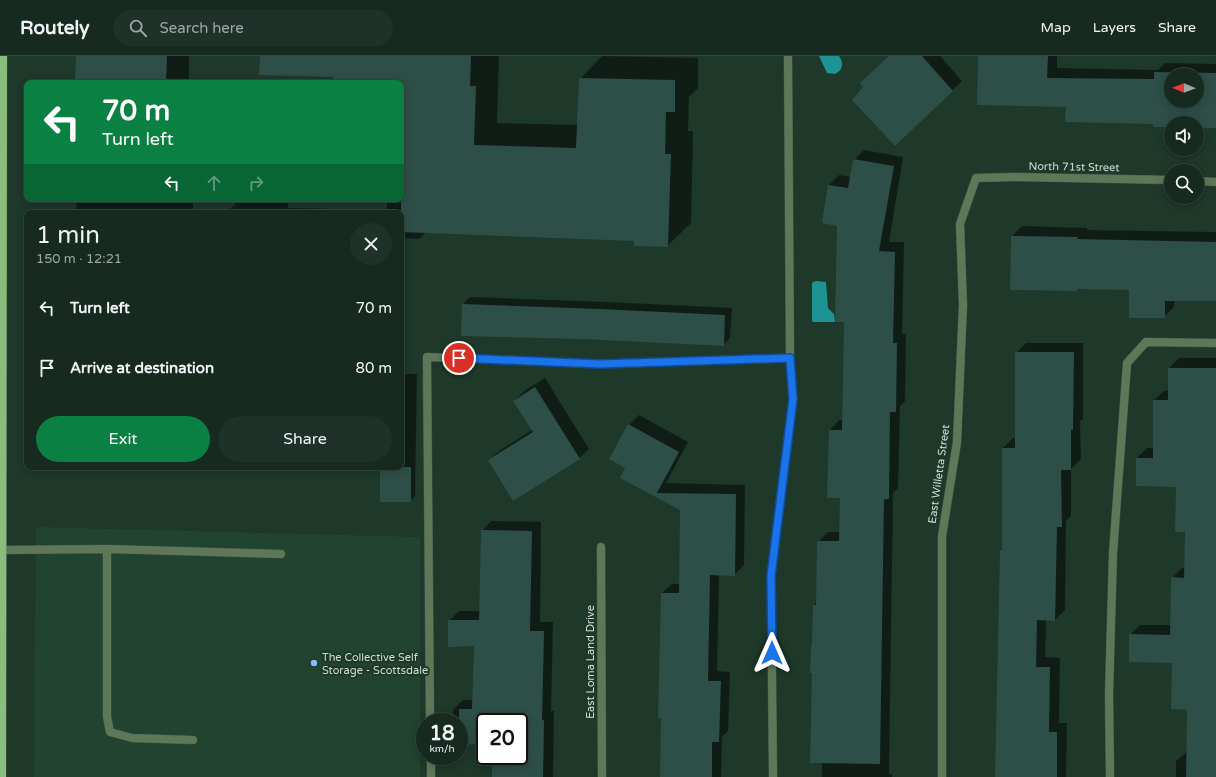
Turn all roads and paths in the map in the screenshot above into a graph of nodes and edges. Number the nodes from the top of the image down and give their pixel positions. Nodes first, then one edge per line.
1 (2, 56) edge
2 (788, 56) edge
3 (976, 178) joint
4 (1164, 180) edge
5 (1204, 181) edge
6 (1216, 182) edge
7 (1, 307) edge
8 (1216, 343) edge
9 (790, 358) junction
10 (601, 546) dead end
11 (107, 549) junction
12 (2, 550) junction
13 (281, 554) dead end
14 (430, 713) edge
15 (193, 740) dead end
16 (431, 765) edge
17 (1, 777) edge
18 (431, 777) edge
19 (602, 777) edge
20 (772, 777) edge
21 (942, 777) edge
22 (1110, 777) edge

1 - 7 main road
2 - 9 street
3 - 4 street, North 71st Street
3 - 21 street, East Willetta Street
5 - 6 street
7 - 12 main road
8 - 22 street
9 - 14 street
9 - 20 street
10 - 19 street, East Loma Land Drive
11 - 12 street
11 - 13 street
11 - 15 street
12 - 17 main road
16 - 18 street

